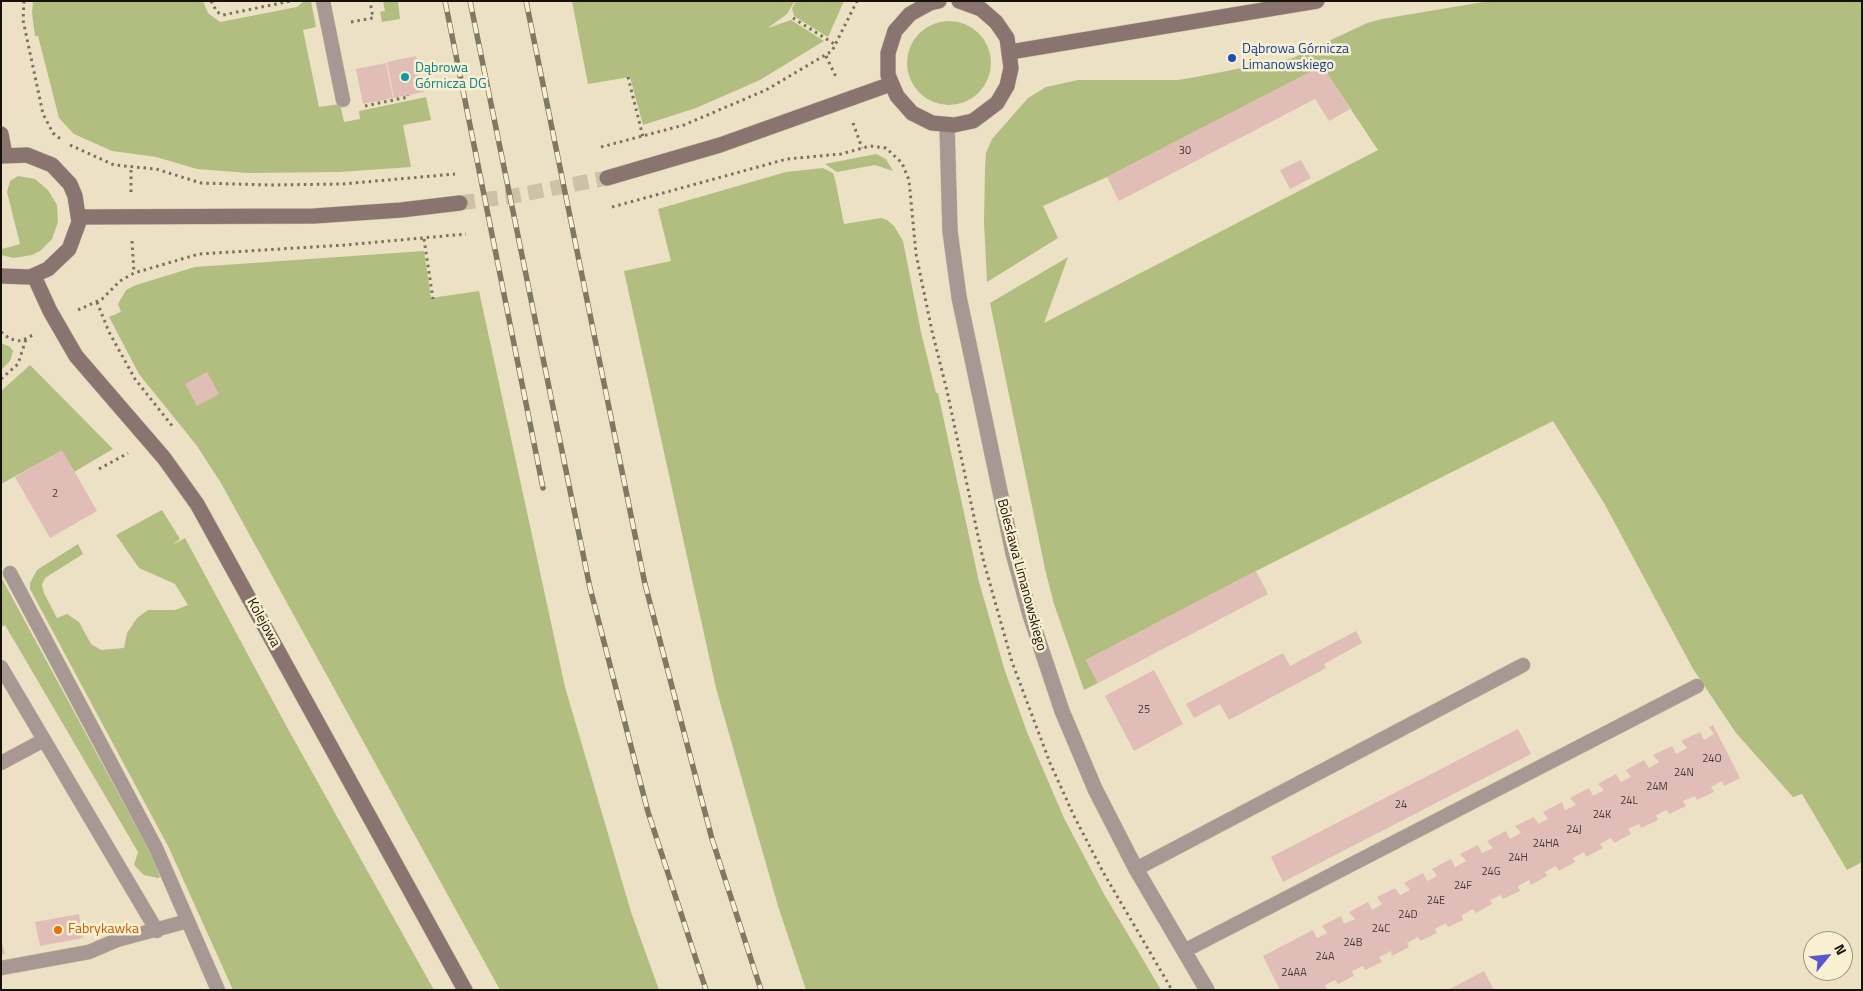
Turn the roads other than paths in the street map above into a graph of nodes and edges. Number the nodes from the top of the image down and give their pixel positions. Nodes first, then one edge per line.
1 (323, 1) edge
2 (959, 1) edge
3 (1317, 1) edge
4 (931, 2) edge
5 (1010, 52) junction
6 (891, 84) junction
7 (343, 100) road end
8 (947, 125) junction
9 (1, 134) edge
10 (3, 155) edge
11 (607, 178) tunnel mouth
12 (460, 203) tunnel mouth
13 (78, 217) junction
14 (1, 276) edge
15 (34, 276) junction
16 (10, 573) dead end
17 (1523, 665) dead end
18 (1, 667) edge
19 (1697, 686) dead end
20 (44, 740) junction
21 (1, 763) edge
22 (1136, 869) junction
23 (188, 921) junction
24 (157, 931) junction
25 (1184, 951) junction
26 (1, 968) edge
27 (218, 990) edge
28 (465, 990) edge
29 (1207, 990) edge

1 - 7 lane
2 - 5 street
3 - 5 street
4 - 6 street
5 - 8 street
6 - 8 street
6 - 11 street
8 - 22 street, Bolesława Limanowskiego
9 - 10 street
10 - 13 street
12 - 13 street
13 - 15 street
14 - 15 street
15 - 28 street, Kolejowa
16 - 23 lane
17 - 22 lane
18 - 20 lane
19 - 25 lane
20 - 21 lane
20 - 24 lane
22 - 25 street, Bolesława Limanowskiego
23 - 24 lane
23 - 27 lane
24 - 26 lane
25 - 29 street, Bolesława Limanowskiego

